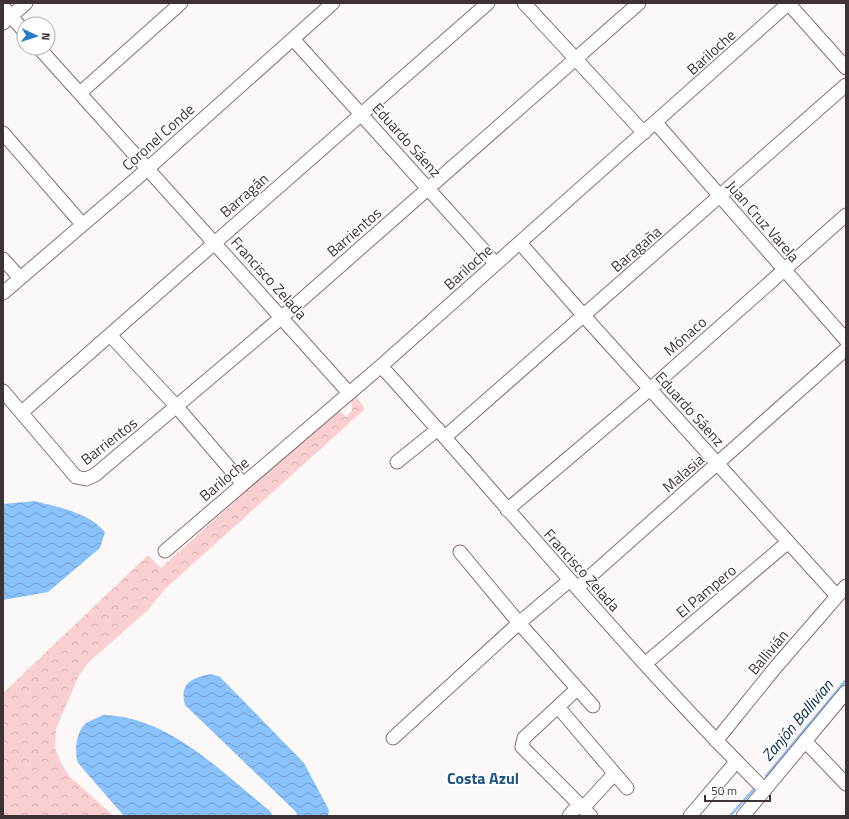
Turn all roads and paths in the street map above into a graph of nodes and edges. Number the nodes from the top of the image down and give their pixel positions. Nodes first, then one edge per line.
1 (26, 3) edge
2 (181, 3) edge
3 (488, 3) edge
4 (524, 3) edge
5 (639, 3) edge
6 (789, 3) edge
7 (331, 4) edge
8 (6, 16) edge
9 (16, 24) edge
10 (294, 39) junction
11 (46, 56) edge
12 (575, 59) junction
13 (846, 68) edge
14 (846, 85) edge
15 (80, 93) junction
16 (362, 114) junction
17 (656, 123) junction
18 (644, 132) junction
19 (3, 133) edge
20 (147, 168) junction
21 (429, 188) junction
22 (720, 197) junction
23 (846, 215) edge
24 (82, 224) junction
25 (214, 242) junction
26 (520, 243) junction
27 (3, 259) edge
28 (496, 264) junction
29 (784, 270) junction
30 (20, 278) junction
31 (3, 292) edge
32 (282, 316) junction
33 (584, 316) junction
34 (110, 335) junction
35 (846, 340) edge
36 (846, 349) edge
37 (381, 366) junction
38 (650, 388) junction
39 (3, 391) edge
40 (349, 393) junction
41 (177, 407) junction
42 (22, 412) junction
43 (442, 433) junction
44 (397, 462) dead end
45 (718, 463) junction
46 (243, 484) junction
47 (508, 510) junction
48 (787, 543) junction
49 (165, 550) dead end
50 (460, 552) dead end
51 (573, 584) junction
52 (846, 586) edge
53 (837, 596) junction
54 (519, 623) junction
55 (646, 663) junction
56 (577, 689) junction
57 (846, 692) edge
58 (592, 706) dead end
59 (558, 707) junction
60 (393, 738) dead end
61 (716, 741) junction
62 (805, 741) junction
63 (736, 762) junction
64 (614, 774) junction
65 (846, 784) edge
66 (627, 788) dead end
67 (765, 790) junction
68 (585, 809) edge
69 (569, 816) edge
70 (690, 816) edge
71 (743, 816) edge

1 - 8 street
2 - 15 street
3 - 16 street, Barragán
4 - 12 street
5 - 12 street, Barrientos
6 - 13 street
6 - 17 street, Bariloche
7 - 10 street, Coronel Conde
8 - 9 street
10 - 16 street, Eduardo Sáenz
10 - 20 street, Coronel Conde
11 - 15 street, Francisco Zelada
12 - 18 street
12 - 21 street, Barrientos
14 - 22 street, Baragaña
15 - 20 street, Francisco Zelada
16 - 21 street, Eduardo Sáenz
16 - 25 street, Barragán
17 - 18 street, Bariloche
17 - 22 street, Juan Cruz Varela
18 - 26 street, Bariloche
19 - 24 street
20 - 24 street, Coronel Conde
20 - 25 street, Francisco Zelada
21 - 28 street, Eduardo Sáenz
21 - 32 street, Barrientos
22 - 29 street, Juan Cruz Varela
22 - 33 street, Baragaña
23 - 29 street, Mónaco
24 - 30 street, Coronel Conde
25 - 32 street, Francisco Zelada
25 - 34 street, Barragán
26 - 28 street, Bariloche
26 - 33 street, Eduardo Sáenz
27 - 30 street
28 - 37 street, Bariloche
29 - 35 street, Juan Cruz Varela
29 - 38 street, Mónaco
30 - 31 street, Coronel Conde
32 - 40 street, Francisco Zelada
32 - 41 street, Barrientos
33 - 38 street, Eduardo Sáenz
33 - 43 street, Baragaña
34 - 41 street
34 - 42 street, Barragán
36 - 45 street, Malasia
37 - 40 street, Bariloche
37 - 43 street, Francisco Zelada
38 - 45 street, Eduardo Sáenz
38 - 47 street, Mónaco
39 - 42 street
40 - 46 street, Bariloche
41 - 42 street, Barrientos
41 - 46 street
43 - 44 street, Baragaña
43 - 47 street, Francisco Zelada
45 - 48 street, Eduardo Sáenz
45 - 51 street, Malasia
46 - 49 street, Bariloche
47 - 51 street, Francisco Zelada
48 - 53 street, Eduardo Sáenz
48 - 55 street, El Pampero
50 - 54 street
51 - 54 street, Malasia
51 - 55 street, Francisco Zelada
52 - 53 street, Ballivián
53 - 61 street, Ballivián
54 - 56 street
54 - 60 street, Malasia
55 - 61 street, Francisco Zelada
56 - 58 street
56 - 59 street
57 - 62 street
59 - 64 street
59 - 68 street
61 - 63 street, Francisco Zelada
62 - 65 street
62 - 67 street
63 - 67 street, Francisco Zelada
63 - 70 street
64 - 66 street
64 - 68 street
67 - 71 street
68 - 69 street

